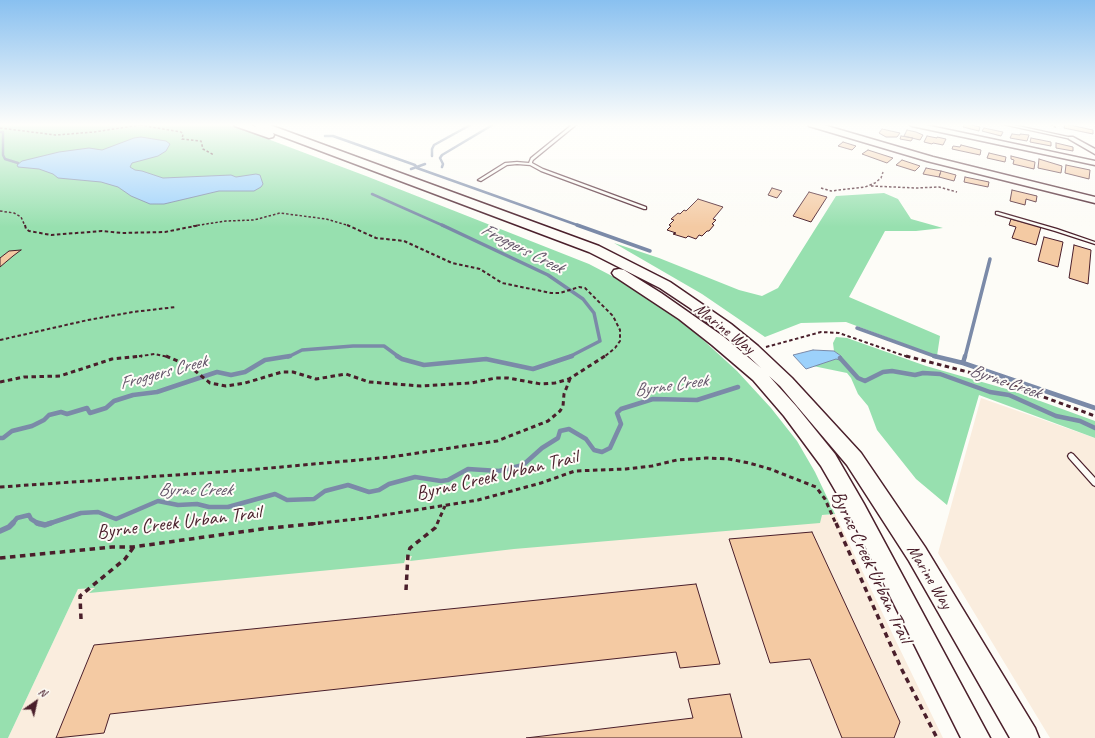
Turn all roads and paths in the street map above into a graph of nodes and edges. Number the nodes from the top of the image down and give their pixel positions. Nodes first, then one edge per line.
1 (331, 158) edge
2 (351, 158) edge
3 (533, 158) edge
4 (928, 158) edge
5 (1074, 158) edge
6 (1095, 163) edge
7 (531, 164) junction
8 (883, 172) dead end
9 (480, 180) dead end
10 (871, 186) junction
11 (821, 188) dead end
12 (957, 192) dead end
13 (1095, 200) edge
14 (645, 208) dead end
15 (0, 211) edge
16 (997, 213) dead end
17 (1095, 242) edge
18 (176, 307) dead end
19 (0, 340) edge
20 (752, 350) junction
21 (571, 378) junction
22 (0, 382) edge
23 (1095, 416) edge
24 (1071, 456) dead end
25 (1095, 482) edge
26 (0, 487) edge
27 (445, 506) junction
28 (133, 547) junction
29 (0, 558) edge
30 (406, 590) dead end
31 (81, 619) dead end
32 (937, 738) edge
33 (976, 738) edge
34 (1025, 738) edge

1 - 33 main road, Marine Way
2 - 20 main road, Marine Way
3 - 7 lane
4 - 13 street
5 - 6 street
7 - 9 lane
7 - 14 lane
8 - 10 path
10 - 11 path
10 - 12 path
15 - 21 path
16 - 17 lane
18 - 19 path
20 - 23 path
20 - 34 main road, Marine Way
21 - 22 path
21 - 26 path
24 - 25 lane
27 - 28 path, Byrne Creek Urban Trail
27 - 30 path
27 - 32 path, Byrne Creek Urban Trail
28 - 29 path, Byrne Creek Urban Trail
28 - 31 path

